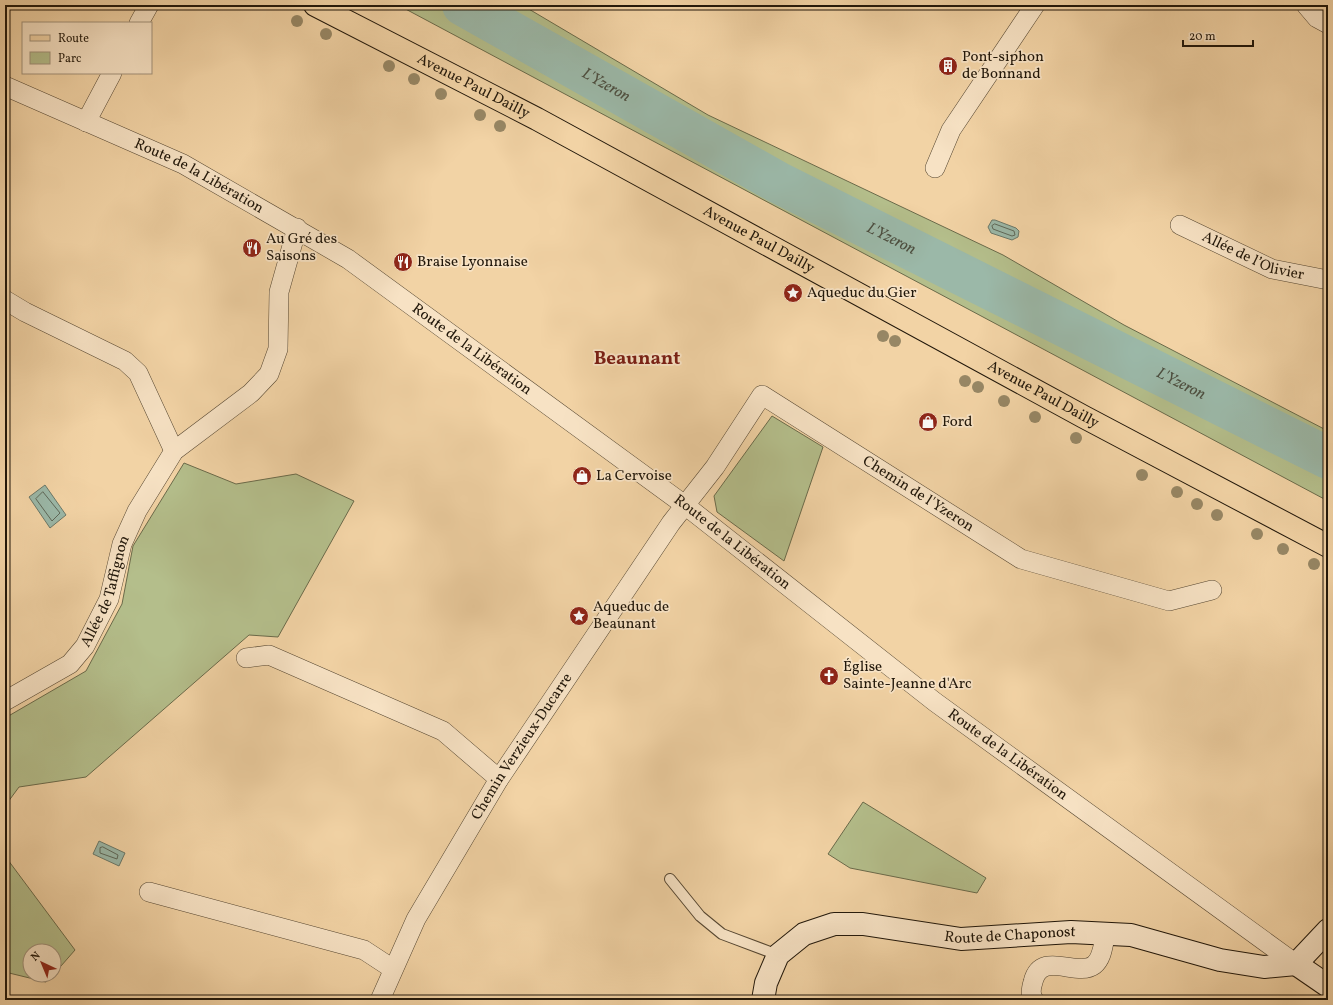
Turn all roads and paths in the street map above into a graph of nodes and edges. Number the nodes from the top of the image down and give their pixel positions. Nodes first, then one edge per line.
1 (149, 5) edge
2 (315, 5) edge
3 (1035, 5) edge
4 (1306, 5) edge
5 (140, 22) edge
6 (1328, 24) edge
7 (111, 74) edge
8 (5, 86) edge
9 (86, 122) junction
10 (935, 168) dead end
11 (1180, 226) dead end
12 (297, 228) junction
13 (1328, 280) edge
14 (5, 300) edge
15 (174, 451) junction
16 (686, 506) junction
17 (1328, 546) edge
18 (1212, 590) dead end
19 (246, 658) dead end
20 (5, 700) edge
21 (499, 779) junction
22 (670, 879) dead end
23 (149, 892) dead end
24 (1328, 930) edge
25 (1106, 933) junction
26 (778, 956) junction
27 (1296, 964) junction
28 (393, 968) junction
29 (1328, 986) edge
30 (380, 1000) edge
31 (763, 1000) edge
32 (1034, 1000) edge

1 - 5 street
2 - 17 main road, Avenue Paul Dailly
3 - 10 street
4 - 6 street
7 - 9 street
8 - 9 street, Route de la Libération
9 - 12 street, Route de la Libération
11 - 13 street, Allée de l’Olivier
12 - 15 street
12 - 16 street, Route de la Libération
14 - 15 street
15 - 20 street, Allée de Taffignon
16 - 18 street, Chemin de l'Yzeron
16 - 21 street, Chemin Verzieux-Ducarre
16 - 27 street, Route de la Libération
19 - 21 street
21 - 28 street, Chemin Verzieux-Ducarre
22 - 26 lane
23 - 28 street
24 - 27 main road
25 - 26 main road, Route de Chaponost
25 - 27 main road, Route de Chaponost
25 - 32 street
26 - 31 main road, Route de Chaponost
27 - 29 main road, Route de la Libération
28 - 30 street, Chemin Verzieux-Ducarre

